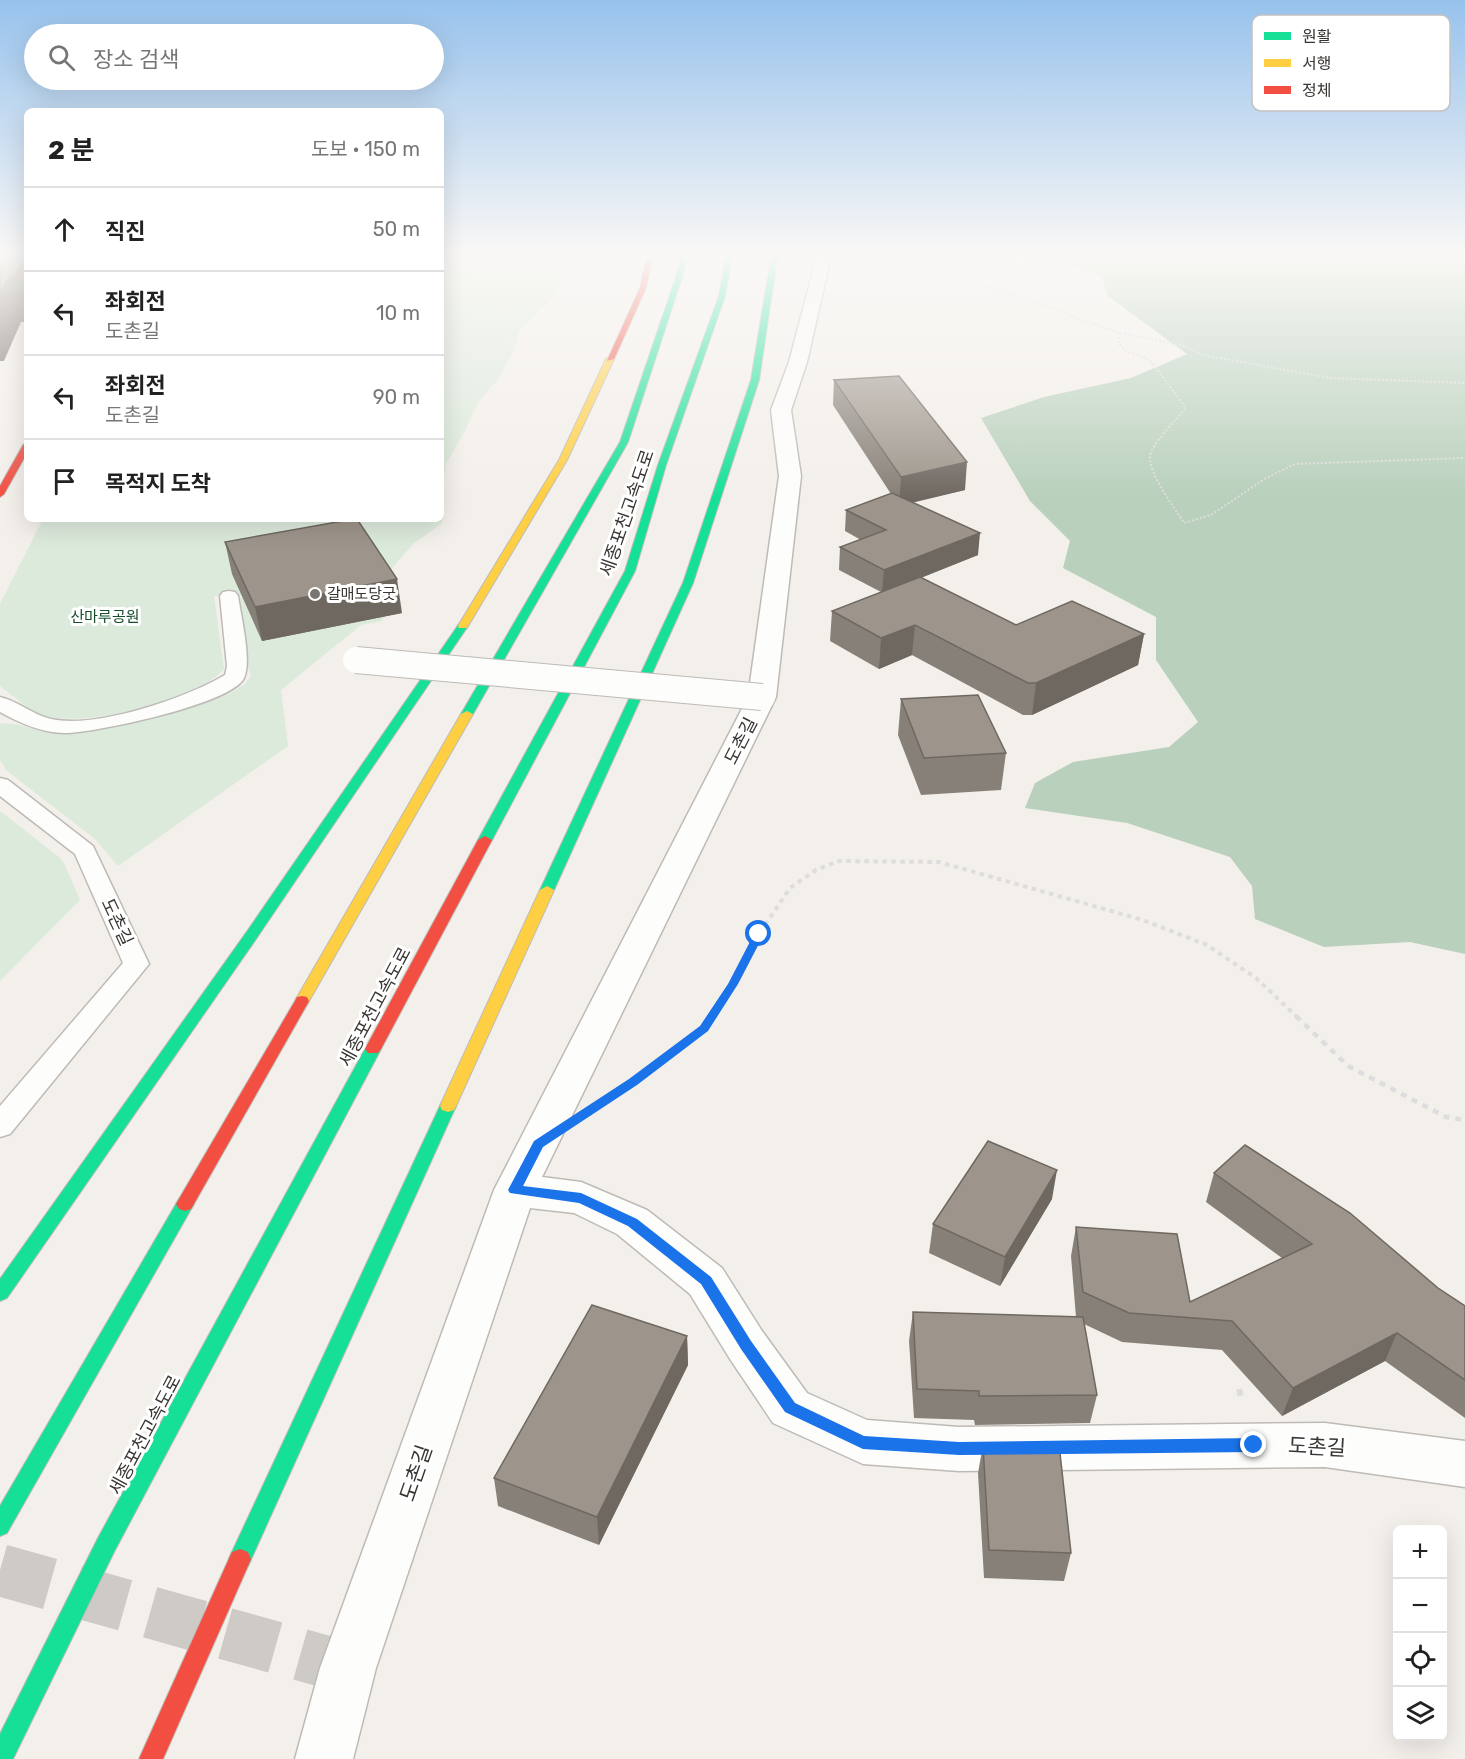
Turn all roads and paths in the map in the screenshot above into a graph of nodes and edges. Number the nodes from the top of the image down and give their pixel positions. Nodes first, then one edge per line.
1 (622, 334) edge
2 (660, 334) edge
3 (708, 334) edge
4 (762, 334) edge
5 (805, 334) edge
6 (1120, 334) edge
7 (1125, 334) edge
8 (1465, 383) edge
9 (24, 450) edge
10 (1465, 458) edge
11 (0, 494) edge
12 (229, 596) dead end
13 (356, 660) dead end
14 (762, 698) junction
15 (0, 703) edge
16 (0, 785) edge
17 (604, 1100) dead end
18 (1465, 1120) edge
19 (0, 1126) edge
20 (515, 1190) junction
21 (0, 1293) edge
22 (1465, 1464) edge
23 (0, 1526) edge
24 (0, 1759) edge
25 (151, 1759) edge
26 (324, 1759) edge

1 - 21 main road
2 - 23 main road, 세종포천고속도로
3 - 24 main road, 세종포천고속도로
4 - 25 main road
5 - 14 street, 도촌길
6 - 10 path
7 - 8 path
9 - 11 main road
12 - 15 lane
13 - 14 street, bridge
14 - 20 street, 도촌길
16 - 19 lane, 도촌길
17 - 18 path
20 - 22 street, 도촌길
20 - 26 street, 도촌길

